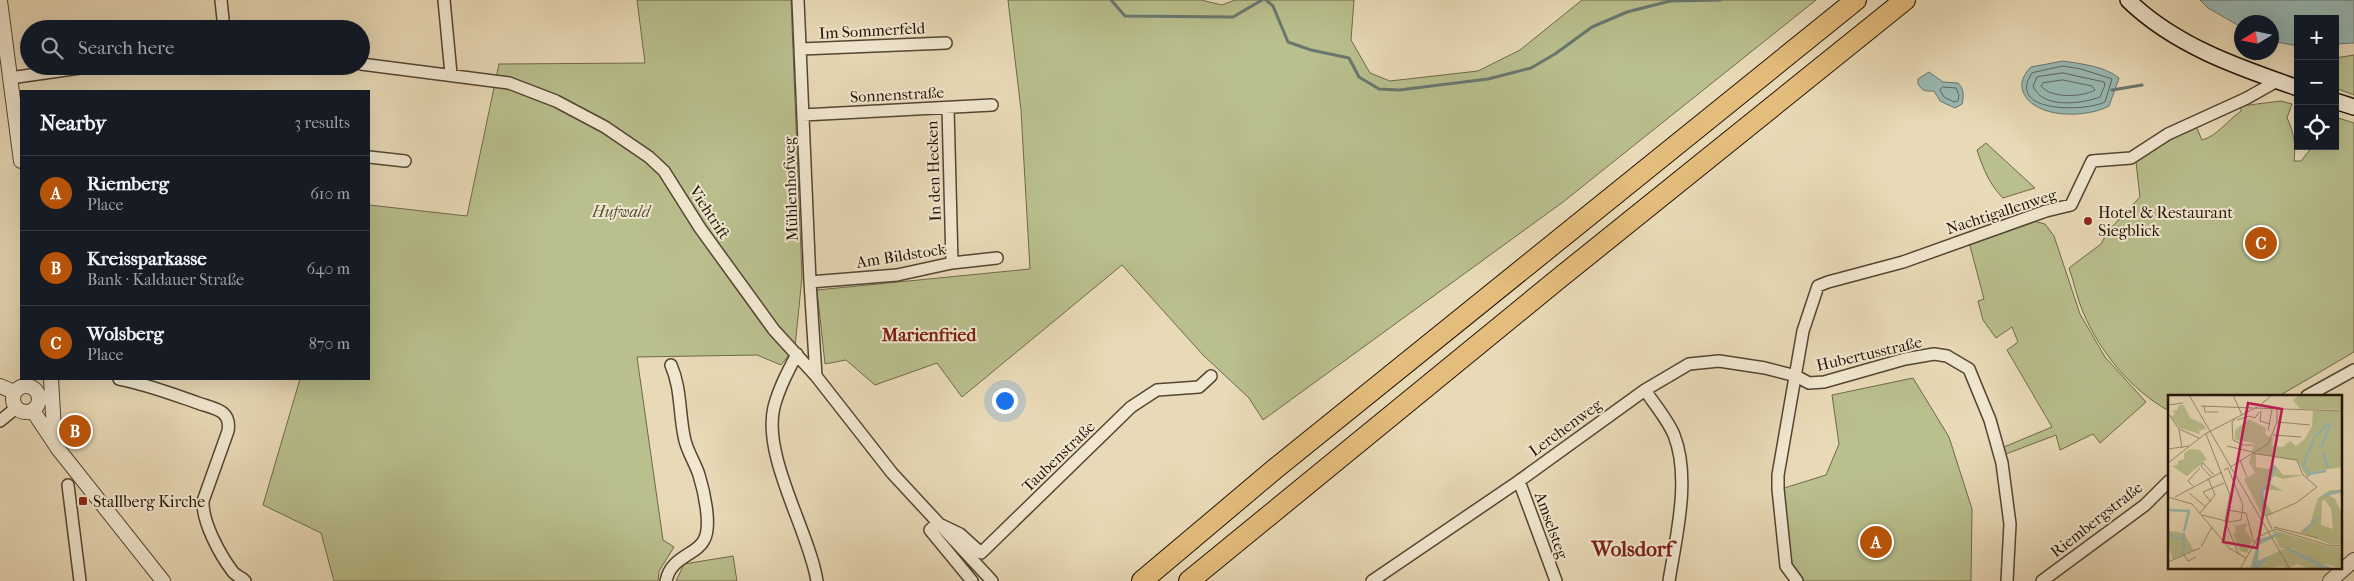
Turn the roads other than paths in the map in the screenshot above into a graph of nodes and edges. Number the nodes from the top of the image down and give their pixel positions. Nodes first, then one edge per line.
1 (221, 0) edge
2 (444, 0) edge
3 (798, 0) edge
4 (1856, 0) edge
5 (1905, 0) edge
6 (2128, 0) edge
7 (0, 1) edge
8 (223, 20) edge
9 (946, 43) dead end
10 (801, 50) junction
11 (370, 65) edge
12 (451, 74) junction
13 (31, 75) edge
14 (10, 78) junction
15 (2277, 81) junction
16 (2294, 87) edge
17 (2339, 102) edge
18 (992, 106) dead end
19 (2354, 107) edge
20 (948, 108) junction
21 (803, 115) junction
22 (20, 153) edge
23 (370, 157) edge
24 (405, 161) dead end
25 (997, 258) dead end
26 (952, 263) junction
27 (810, 282) junction
28 (797, 354) junction
29 (671, 364) dead end
30 (2354, 370) edge
31 (816, 376) junction
32 (1211, 376) dead end
33 (1796, 376) junction
34 (51, 380) edge
35 (124, 380) edge
36 (35, 383) edge
37 (0, 386) edge
38 (1644, 390) junction
39 (14, 392) junction
40 (2309, 395) edge
41 (16, 408) junction
42 (33, 411) junction
43 (0, 421) edge
44 (58, 450) junction
45 (1518, 481) junction
46 (2168, 482) edge
47 (68, 485) dead end
48 (937, 523) junction
49 (2354, 560) edge
50 (80, 581) edge
51 (163, 581) edge
52 (245, 581) edge
53 (666, 581) edge
54 (817, 581) edge
55 (972, 581) edge
56 (992, 581) edge
57 (1142, 581) edge
58 (1188, 581) edge
59 (1372, 581) edge
60 (1556, 581) edge
61 (1669, 581) edge
62 (1797, 581) edge
63 (2007, 581) edge
64 (2042, 581) edge
65 (2330, 581) edge

1 - 8 street
2 - 12 street
3 - 10 street, Mühlenhofweg
4 - 57 highway
5 - 58 highway
6 - 15 main road
7 - 14 street
9 - 10 street, Im Sommerfeld
10 - 21 street, Mühlenhofweg
11 - 12 street, Viehtrift
12 - 28 street, Viehtrift
13 - 14 street
14 - 22 street
15 - 16 main road
15 - 33 street, Nachtigallenweg
17 - 19 main road
18 - 20 street, Sonnenstraße
20 - 21 street, Sonnenstraße
20 - 26 street, In den Hecken
21 - 27 street, Mühlenhofweg
23 - 24 street
25 - 26 street, Am Bildstock
26 - 27 street, Am Bildstock
27 - 31 street, Mühlenhofweg
28 - 31 street, Viehtrift
28 - 54 street
29 - 53 street
30 - 40 street
31 - 48 street, Viehtrift
32 - 48 street, Taubenstraße
33 - 38 street, Lerchenweg
33 - 62 street, Hubertusstraße
33 - 63 street, Hubertusstraße
34 - 44 street
35 - 52 street
36 - 39 street
36 - 42 street
37 - 39 street
38 - 45 street, Lerchenweg
38 - 61 street
39 - 41 street
41 - 42 street
41 - 43 street
42 - 44 street
44 - 51 street
45 - 59 street, Lerchenweg
45 - 60 street, Amselsteg
46 - 64 street, Riembergstraße
47 - 50 street
48 - 55 street
48 - 56 street, Viehtrift
49 - 65 street

